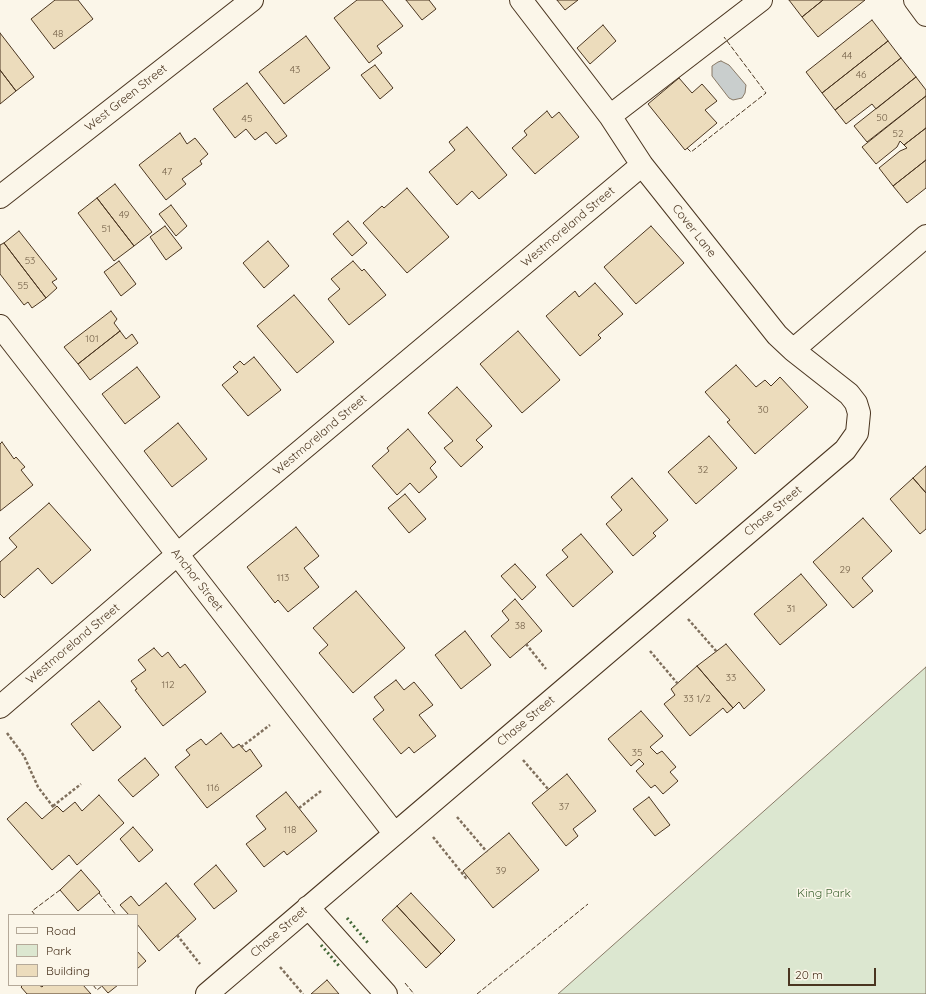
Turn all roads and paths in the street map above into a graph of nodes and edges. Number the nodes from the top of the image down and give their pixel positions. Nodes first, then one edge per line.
1 (252, 0) edge
2 (522, 0) edge
3 (761, 0) edge
4 (915, 0) edge
5 (926, 15) edge
6 (610, 116) junction
7 (642, 165) junction
8 (0, 197) edge
9 (926, 236) edge
10 (0, 326) edge
11 (793, 350) junction
12 (846, 450) joint
13 (178, 555) junction
14 (688, 618) dead end
15 (526, 644) dead end
16 (650, 651) dead end
17 (717, 652) dead end
18 (546, 669) dead end
19 (678, 684) dead end
20 (0, 707) edge
21 (270, 725) dead end
22 (7, 733) dead end
23 (241, 747) dead end
24 (523, 760) dead end
25 (81, 784) dead end
26 (548, 789) dead end
27 (321, 791) dead end
28 (299, 808) dead end
29 (456, 816) dead end
30 (394, 833) junction
31 (433, 837) dead end
32 (487, 852) dead end
33 (468, 877) dead end
34 (308, 907) junction
35 (177, 936) dead end
36 (200, 964) dead end
37 (280, 968) dead end
38 (207, 994) edge
39 (303, 994) edge
40 (386, 994) edge

1 - 8 street, West Green Street
2 - 6 street, Cover Lane
3 - 6 street
4 - 5 street
6 - 7 street, Cover Lane
7 - 11 street, Cover Lane
7 - 13 street, Westmoreland Street
9 - 11 street
10 - 13 street, Anchor Street
11 - 12 street, Cover Lane
12 - 30 street, Chase Street
13 - 20 street, Westmoreland Street
13 - 30 street, Anchor Street
14 - 17 path
15 - 18 path
16 - 19 path
21 - 23 path
22 - 25 path
24 - 26 path
27 - 28 path
29 - 32 path
30 - 34 street, Chase Street
31 - 33 path
34 - 38 street, Chase Street
34 - 40 street
35 - 36 path
37 - 39 path

